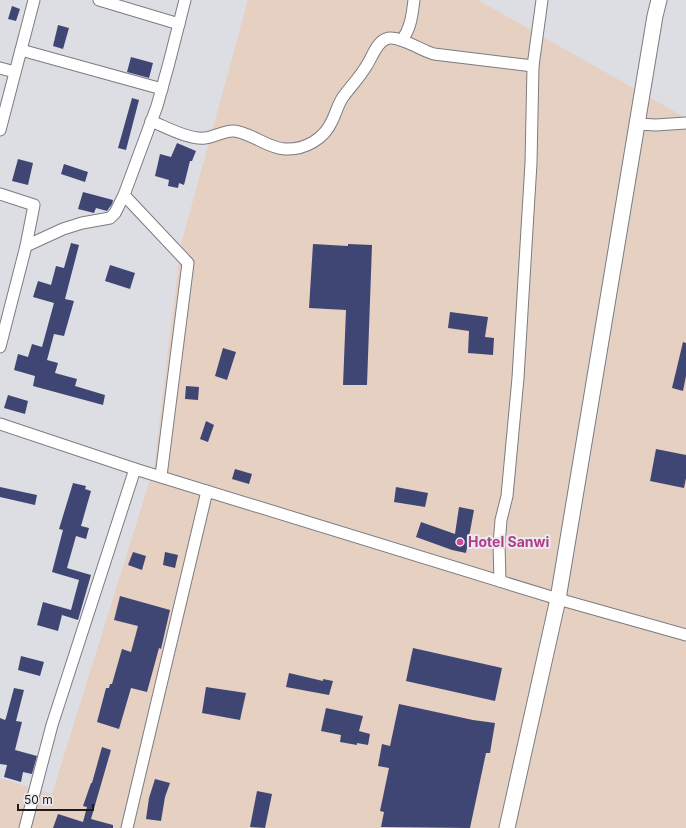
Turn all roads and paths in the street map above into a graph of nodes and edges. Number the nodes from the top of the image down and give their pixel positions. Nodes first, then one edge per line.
1 (34, 0) edge
2 (99, 0) edge
3 (185, 0) edge
4 (414, 0) edge
5 (542, 0) edge
6 (659, 0) edge
7 (179, 24) junction
8 (402, 40) junction
9 (21, 50) junction
10 (533, 66) junction
11 (0, 68) edge
12 (15, 72) junction
13 (162, 89) junction
14 (151, 121) junction
15 (686, 123) edge
16 (637, 124) junction
17 (0, 130) edge
18 (0, 194) edge
19 (124, 195) junction
20 (26, 246) junction
21 (0, 347) edge
22 (0, 424) edge
23 (135, 468) junction
24 (161, 476) junction
25 (207, 491) junction
26 (500, 580) junction
27 (558, 599) junction
28 (686, 635) edge
29 (25, 828) edge
30 (127, 828) edge
31 (507, 828) edge

1 - 9 street
2 - 7 street
3 - 7 street
4 - 8 street
5 - 10 street
6 - 16 street
7 - 13 street
8 - 10 street
8 - 14 street
9 - 12 street
9 - 13 street
10 - 26 street
11 - 12 street
12 - 17 street
13 - 14 street
14 - 19 street
15 - 16 street
16 - 27 street
18 - 20 street
19 - 20 street
19 - 24 street
20 - 21 street
22 - 23 street
23 - 24 street
23 - 29 street
24 - 25 street
25 - 26 street
25 - 30 street
26 - 27 street
27 - 28 street
27 - 31 street

